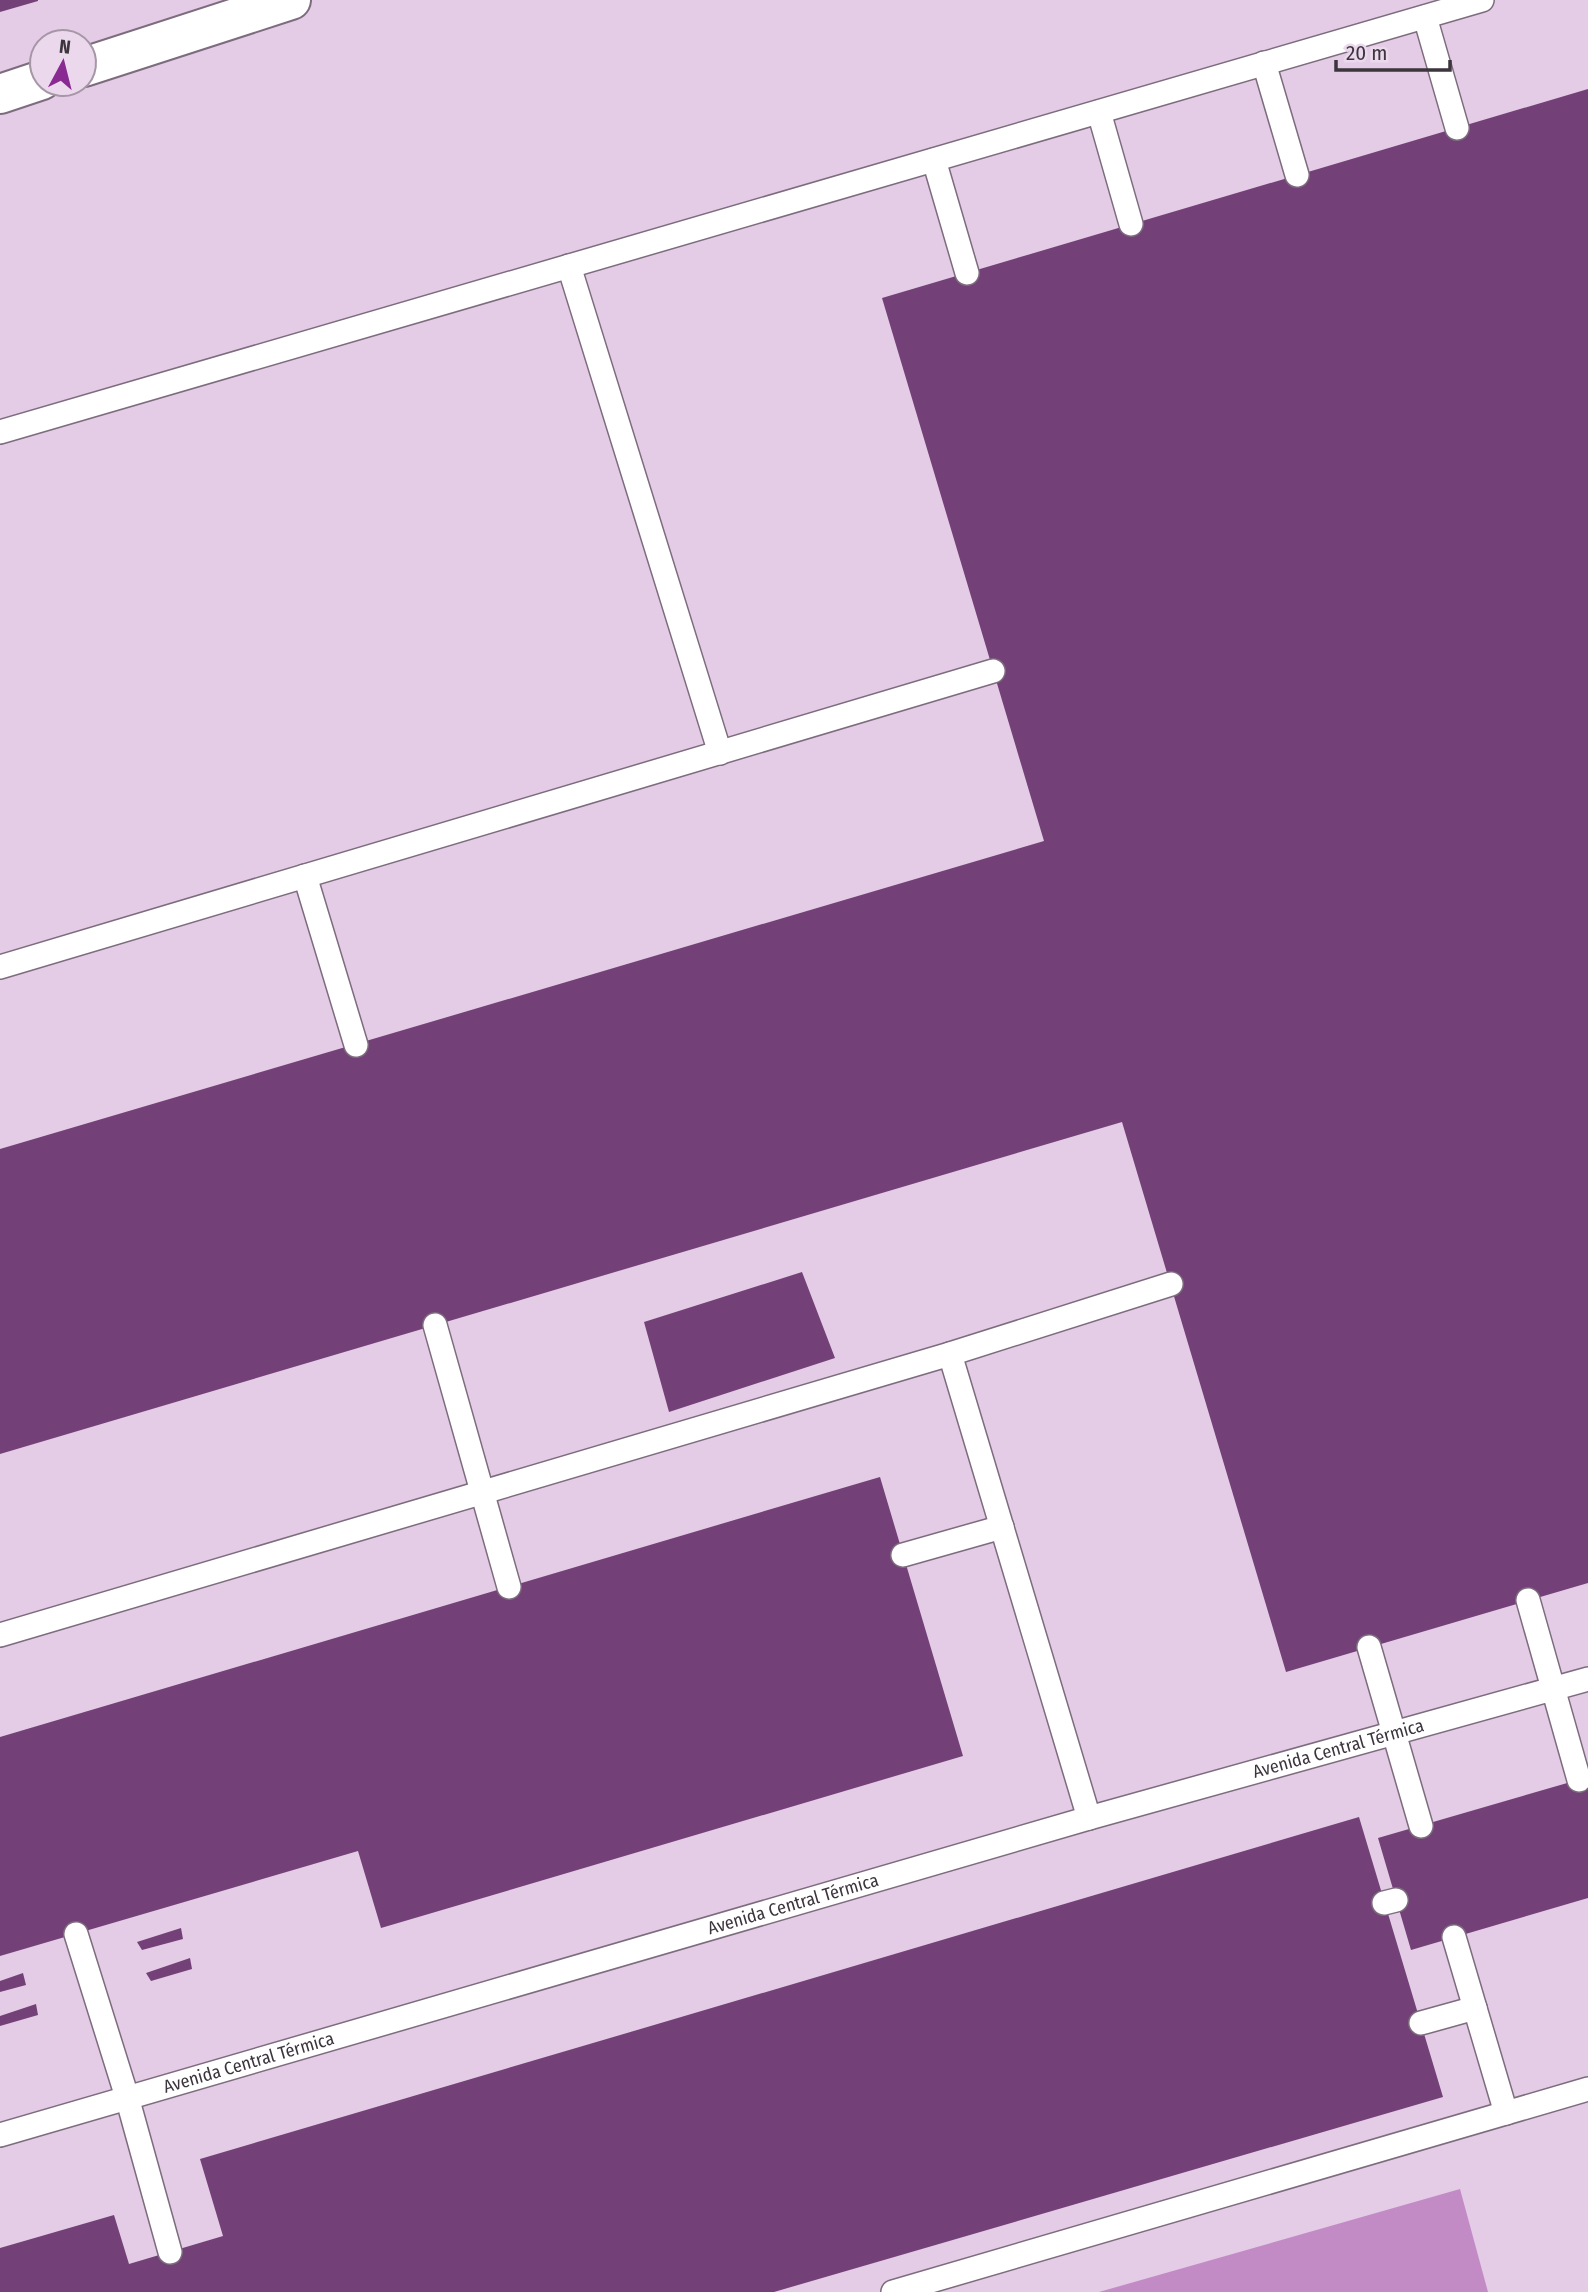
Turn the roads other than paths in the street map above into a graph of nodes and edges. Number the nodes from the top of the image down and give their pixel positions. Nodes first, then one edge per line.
1 (291, 0) edge
2 (1482, 0) edge
3 (1424, 17) junction
4 (98, 62) edge
5 (1264, 63) junction
6 (28, 85) edge
7 (0, 94) edge
8 (1099, 112) junction
9 (1457, 128) dead end
10 (933, 160) junction
11 (1297, 176) dead end
12 (1131, 225) dead end
13 (569, 266) junction
14 (967, 273) dead end
15 (0, 432) edge
16 (993, 671) dead end
17 (720, 753) junction
18 (305, 876) junction
19 (0, 967) edge
20 (356, 1045) dead end
21 (1171, 1284) dead end
22 (435, 1325) dead end
23 (950, 1354) junction
24 (482, 1492) junction
25 (1002, 1527) junction
26 (903, 1555) dead end
27 (509, 1587) dead end
28 (1528, 1600) dead end
29 (0, 1635) edge
30 (1369, 1647) dead end
31 (1588, 1679) edge
32 (1553, 1689) junction
33 (1394, 1733) junction
34 (1579, 1780) dead end
35 (1089, 1818) junction
36 (1421, 1826) dead end
37 (76, 1934) dead end
38 (1454, 1937) dead end
39 (1475, 2008) junction
40 (1421, 2024) dead end
41 (1588, 2089) edge
42 (127, 2097) junction
43 (1506, 2113) junction
44 (0, 2134) edge
45 (170, 2252) dead end
46 (892, 2292) edge

1 - 4 street
2 - 3 lane
3 - 5 lane
3 - 9 lane
5 - 8 lane
5 - 11 lane
6 - 7 street
8 - 10 lane
8 - 12 lane
10 - 13 lane
10 - 14 lane
13 - 15 lane
13 - 17 lane
16 - 17 lane
17 - 18 lane
18 - 19 lane
18 - 20 lane
21 - 23 lane
22 - 24 lane
23 - 24 lane
23 - 25 lane
24 - 27 lane
24 - 29 lane
25 - 26 lane
25 - 35 lane
28 - 32 lane
30 - 33 lane
31 - 32 lane, Avenida Central Térmica
32 - 33 lane, Avenida Central Térmica
32 - 34 lane
33 - 35 lane, Avenida Central Térmica
33 - 36 lane
35 - 42 lane, Avenida Central Térmica
37 - 42 lane
38 - 39 lane
39 - 40 lane
39 - 43 lane
41 - 43 lane
42 - 44 lane, Avenida Central Térmica
42 - 45 lane
43 - 46 lane

